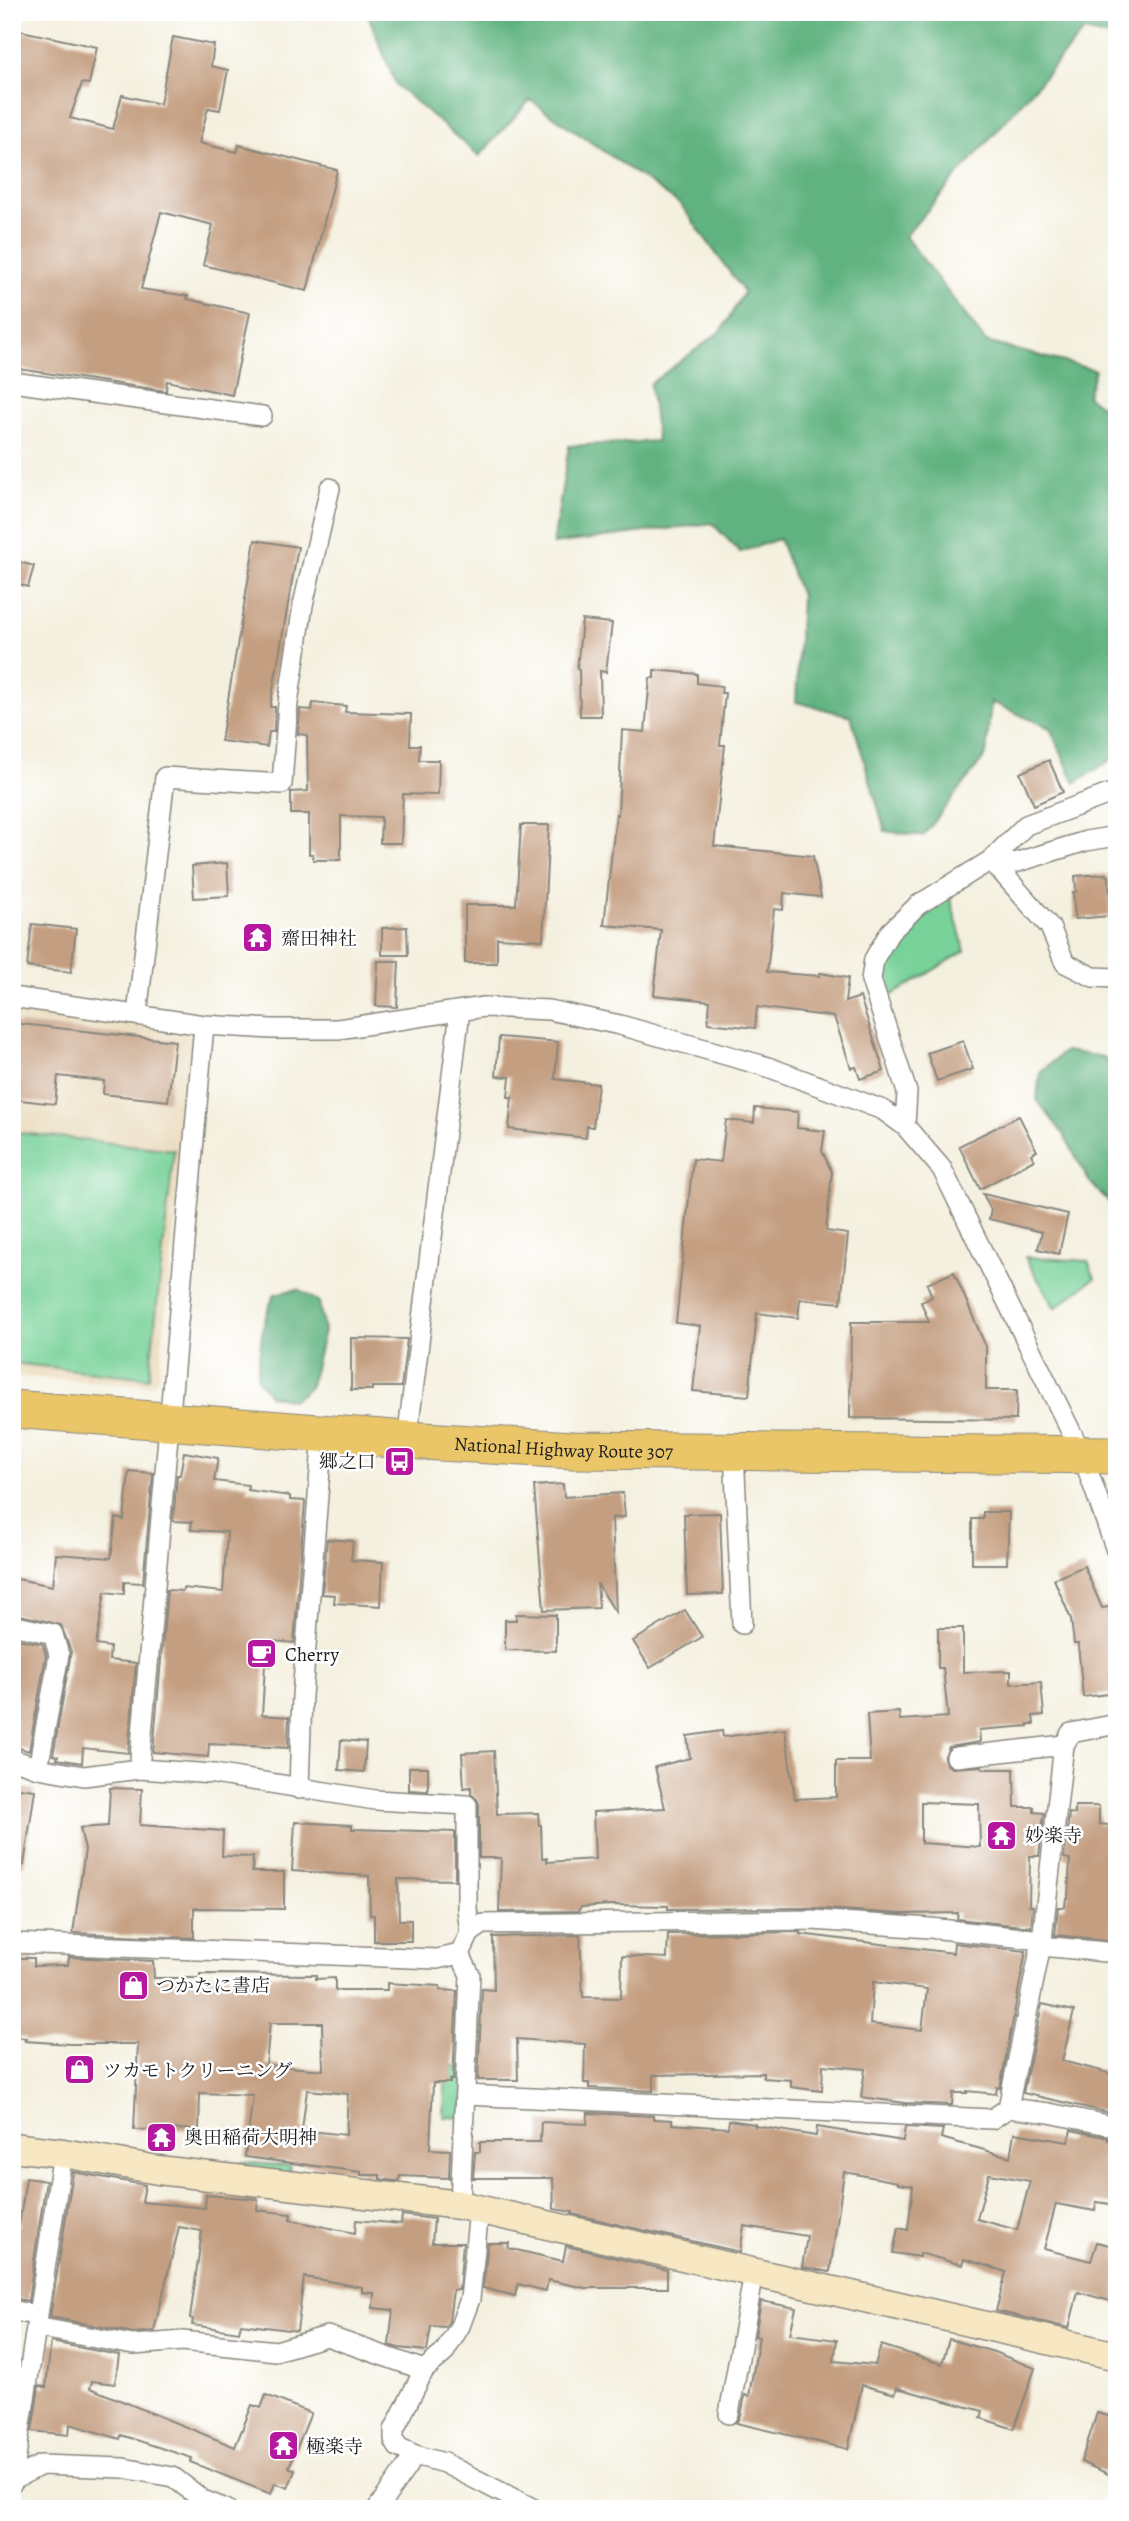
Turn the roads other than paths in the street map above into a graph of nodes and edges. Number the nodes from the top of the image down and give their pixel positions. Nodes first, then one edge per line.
1 (12, 382) edge
2 (262, 416) dead end
3 (330, 488) dead end
4 (1117, 791) edge
5 (1117, 836) edge
6 (991, 860) junction
7 (1117, 978) edge
8 (12, 997) edge
9 (460, 1011) junction
10 (137, 1015) junction
11 (204, 1025) junction
12 (905, 1126) junction
13 (12, 1409) edge
14 (169, 1422) junction
15 (323, 1433) junction
16 (407, 1440) junction
17 (734, 1451) junction
18 (1099, 1455) edge
19 (1117, 1553) edge
20 (742, 1624) dead end
21 (12, 1625) edge
22 (1117, 1724) edge
23 (1064, 1745) junction
24 (956, 1757) dead end
25 (12, 1759) edge
26 (38, 1768) junction
27 (139, 1769) junction
28 (299, 1789) junction
29 (470, 1933) junction
30 (12, 1943) edge
31 (1042, 1943) junction
32 (1117, 1952) edge
33 (460, 1954) junction
34 (465, 2095) junction
35 (1008, 2108) junction
36 (1117, 2127) edge
37 (12, 2147) edge
38 (63, 2153) junction
39 (470, 2207) junction
40 (754, 2273) junction
41 (12, 2310) edge
42 (37, 2322) junction
43 (1117, 2356) edge
44 (424, 2370) junction
45 (729, 2414) dead end
46 (415, 2455) junction
47 (12, 2481) edge
48 (226, 2509) edge
49 (377, 2509) edge
50 (534, 2509) edge

1 - 2 street
3 - 10 street
4 - 6 street
5 - 6 street
6 - 7 street
6 - 12 street
8 - 10 street
9 - 11 street
9 - 12 street
9 - 16 street
10 - 11 street
11 - 14 street
12 - 18 street
13 - 14 highway, National Highway Route 307
14 - 15 highway, National Highway Route 307
14 - 27 street
15 - 16 highway, National Highway Route 307
15 - 28 street
16 - 17 highway, National Highway Route 307
17 - 18 highway, National Highway Route 307
17 - 20 street
18 - 19 street
21 - 26 street
22 - 23 street
23 - 24 street
23 - 31 street
25 - 26 street
26 - 27 street
27 - 28 street
28 - 29 street
29 - 31 street
29 - 33 street
30 - 33 street
31 - 32 street
31 - 35 street
33 - 34 street
34 - 35 street
34 - 39 street
35 - 36 street
37 - 38 street
38 - 39 street
38 - 42 street
39 - 40 street
39 - 44 street
40 - 43 street
40 - 45 street
41 - 42 street
42 - 44 street
42 - 47 street
44 - 46 street
46 - 49 street
46 - 50 street
47 - 48 street

